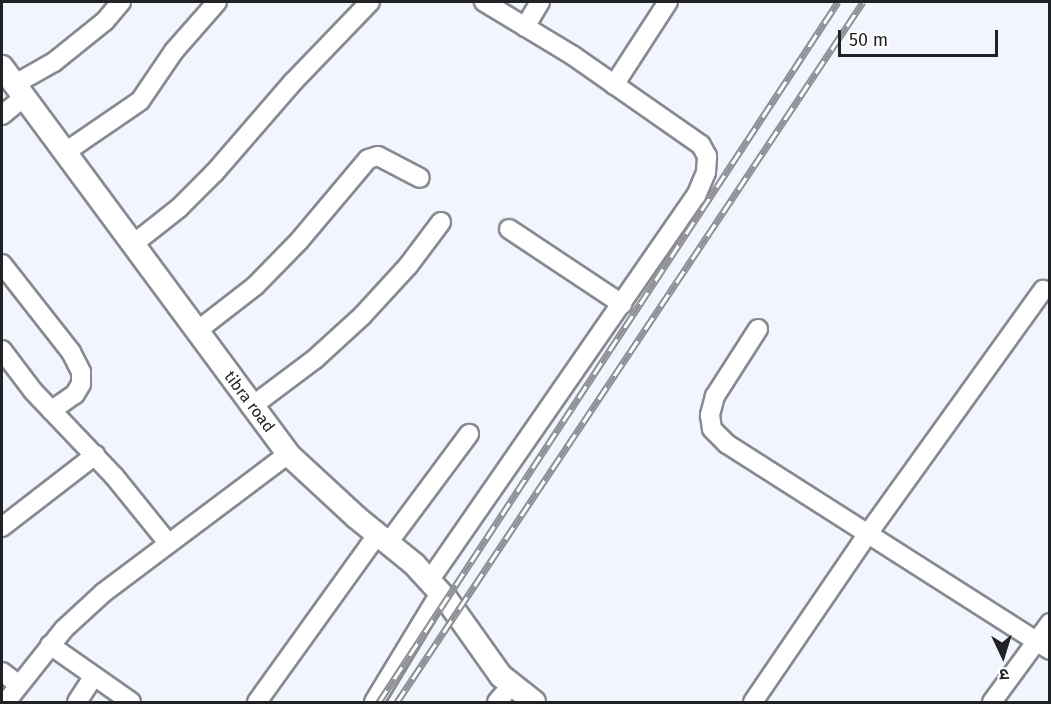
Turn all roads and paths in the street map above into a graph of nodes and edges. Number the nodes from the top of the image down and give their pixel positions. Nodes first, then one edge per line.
1 (121, 2) edge
2 (217, 2) edge
3 (370, 2) edge
4 (484, 2) edge
5 (540, 2) edge
6 (668, 2) edge
7 (525, 27) junction
8 (14, 83) edge
9 (614, 85) junction
10 (2, 115) edge
11 (64, 153) junction
12 (420, 178) dead end
13 (441, 222) dead end
14 (508, 229) dead end
15 (132, 245) junction
16 (2, 264) edge
17 (1043, 290) dead end
18 (622, 304) junction
19 (758, 328) dead end
20 (197, 331) junction
21 (2, 350) edge
22 (251, 407) junction
23 (51, 411) junction
24 (469, 434) dead end
25 (288, 454) junction
26 (94, 455) junction
27 (3, 522) edge
28 (867, 535) junction
29 (382, 539) junction
30 (168, 543) junction
31 (435, 587) junction
32 (1050, 623) edge
33 (50, 645) junction
34 (1042, 646) edge
35 (2, 672) edge
36 (94, 676) junction
37 (19, 685) junction
38 (512, 685) junction
39 (6, 702) edge
40 (77, 702) edge
41 (131, 702) edge
42 (257, 702) edge
43 (374, 702) edge
44 (497, 702) edge
45 (534, 702) edge
46 (753, 702) edge
47 (992, 702) edge

1 - 8 street
2 - 11 street
3 - 15 street
4 - 7 street
5 - 7 street
6 - 9 street
7 - 9 street
8 - 10 street
8 - 11 street, tibra road
9 - 18 street
11 - 15 street, tibra road
12 - 20 street
13 - 22 street
14 - 18 street
15 - 20 street, tibra road
16 - 23 street
17 - 28 street
18 - 31 street
19 - 28 street
20 - 22 street, tibra road
21 - 23 street
22 - 25 street, tibra road
23 - 26 street
24 - 29 street
25 - 29 street, tibra road
25 - 30 street
26 - 27 street
26 - 30 street
28 - 34 street
28 - 46 street
29 - 31 street, tibra road
29 - 42 street
30 - 33 street
31 - 38 street, tibra road
31 - 43 street
32 - 34 street
33 - 36 street
33 - 37 street
34 - 47 street
35 - 37 street
36 - 40 street
36 - 41 street
37 - 39 street
38 - 44 street
38 - 45 street, tibra road

